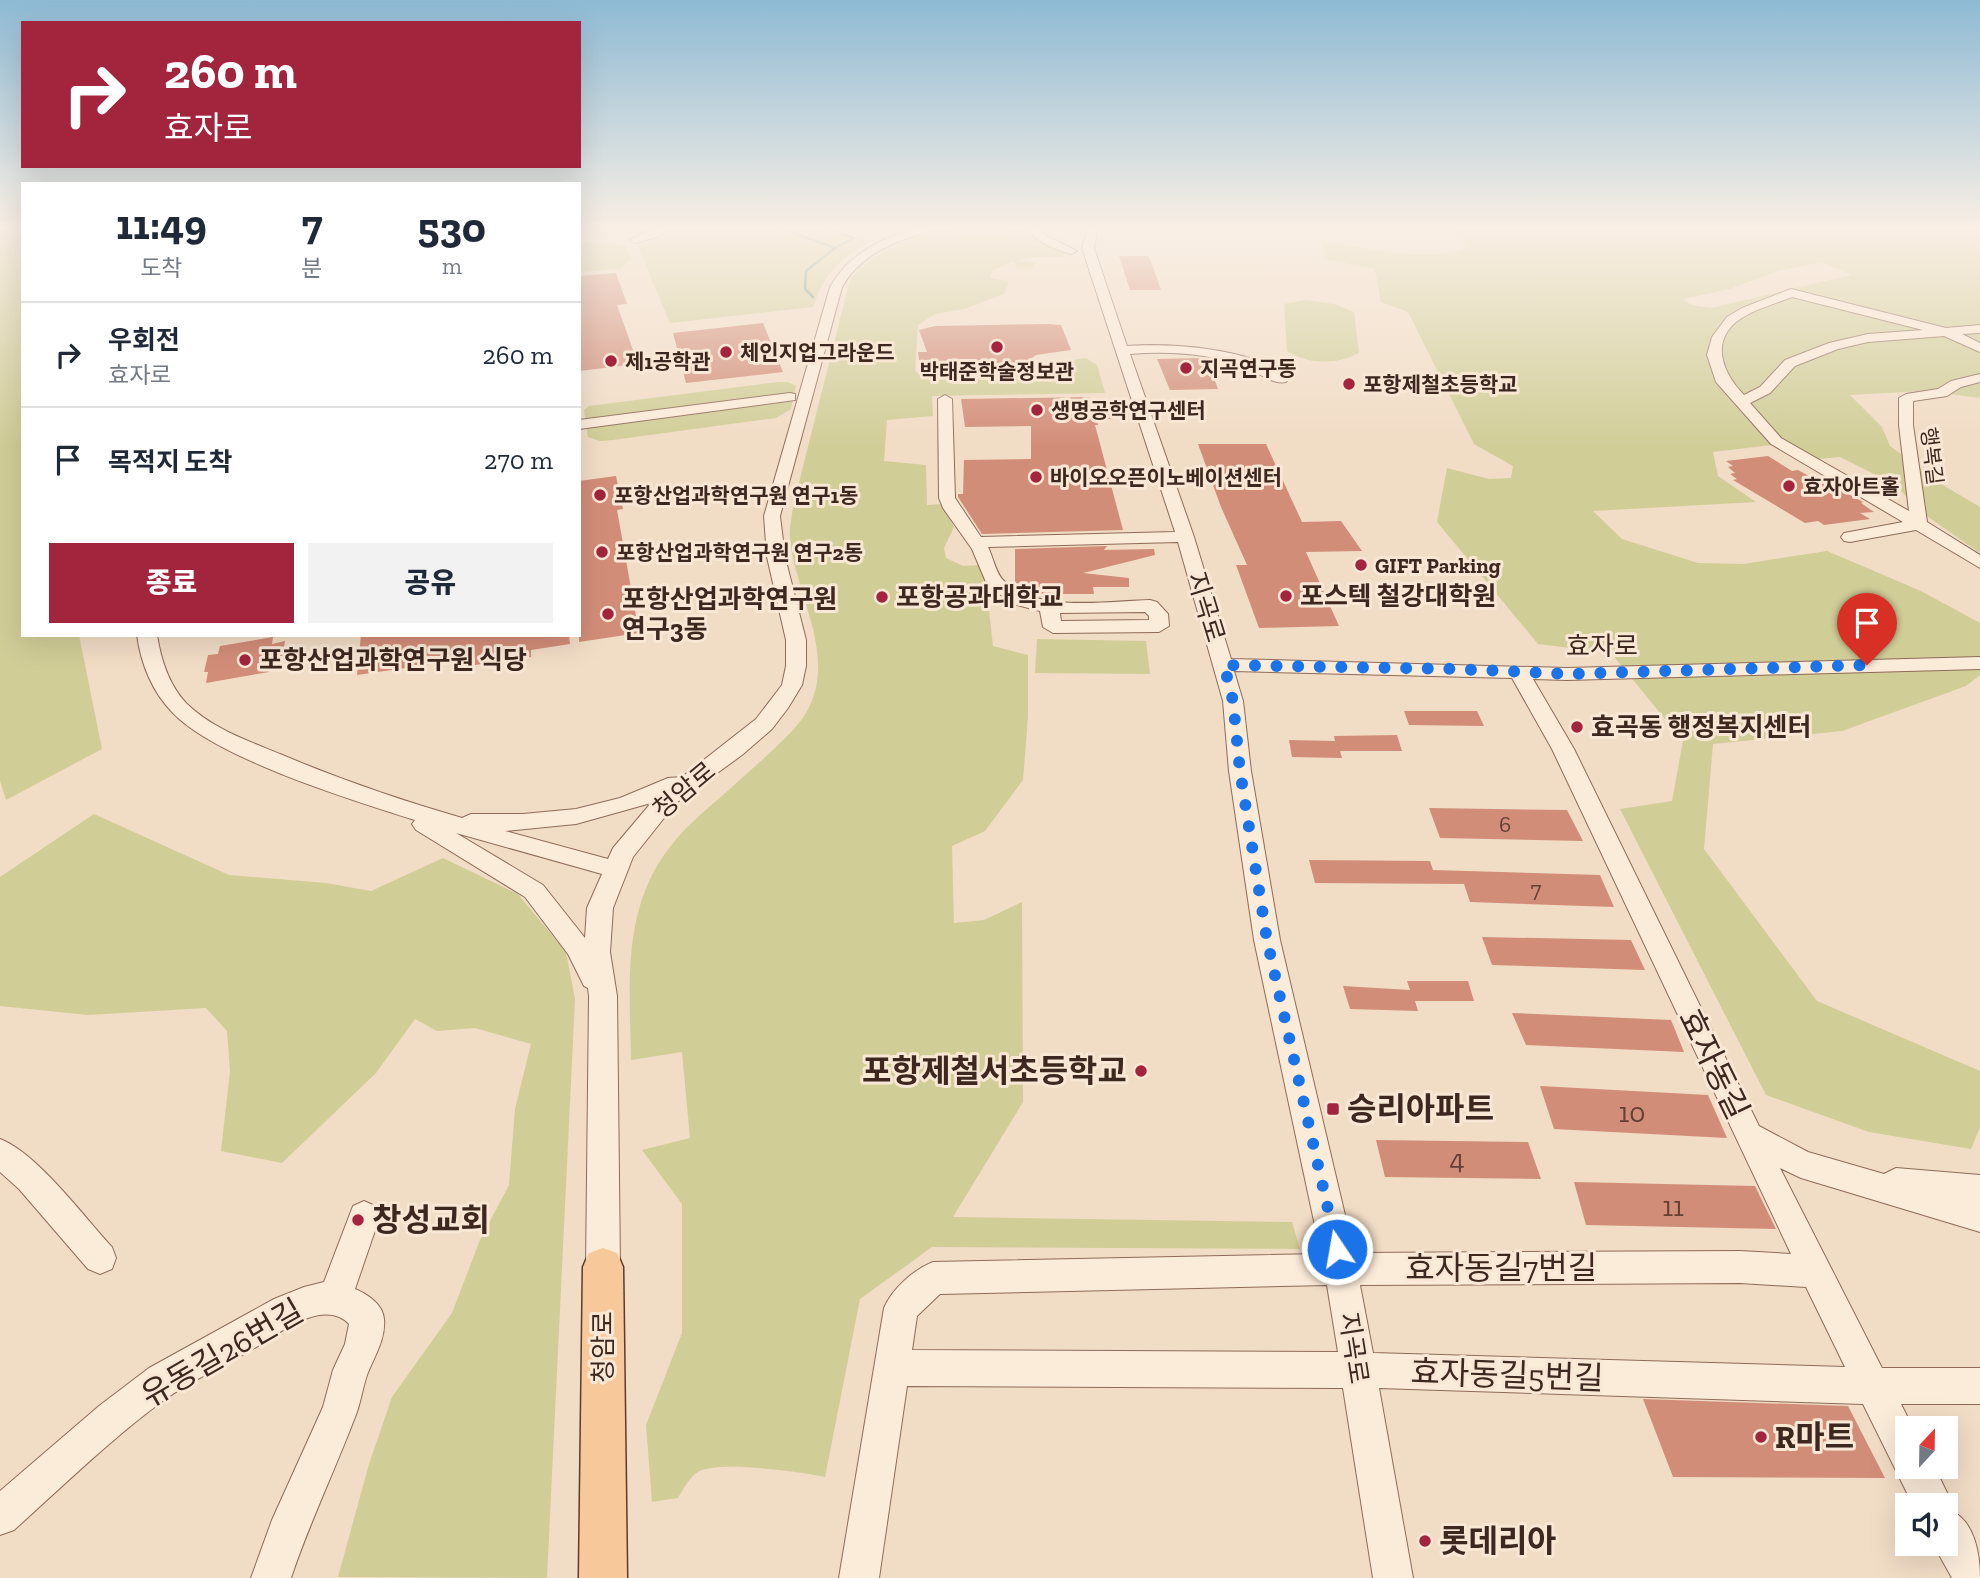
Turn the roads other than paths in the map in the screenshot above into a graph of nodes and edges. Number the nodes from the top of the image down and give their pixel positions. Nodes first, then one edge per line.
1 (832, 300) edge
2 (1105, 300) edge
3 (1770, 300) edge
4 (1818, 300) edge
5 (1980, 329) edge
6 (1947, 332) junction
7 (1980, 348) edge
8 (1122, 350) junction
9 (1980, 378) edge
10 (1281, 379) dead end
11 (790, 397) dead end
12 (945, 399) dead end
13 (1742, 401) junction
14 (581, 425) edge
15 (1919, 524) junction
16 (1185, 537) junction
17 (1850, 537) dead end
18 (976, 542) junction
19 (1980, 563) edge
20 (1049, 608) junction
21 (147, 637) edge
22 (1980, 663) edge
23 (1224, 665) junction
24 (1518, 671) junction
25 (722, 758) junction
26 (405, 809) junction
27 (436, 820) junction
28 (614, 869) junction
29 (603, 996) junction
30 (1748, 1135) junction
31 (0, 1153) edge
32 (1847, 1177) junction
33 (1980, 1189) edge
34 (364, 1216) dead end
35 (1980, 1217) edge
36 (100, 1258) dead end
37 (603, 1267) joint
38 (1341, 1269) junction
39 (1818, 1272) junction
40 (933, 1278) joint
41 (334, 1298) junction
42 (892, 1368) junction
43 (1358, 1370) junction
44 (1870, 1386) junction
45 (1980, 1386) edge
46 (1895, 1433) edge
47 (0, 1516) edge
48 (1958, 1550) edge
49 (271, 1578) edge
50 (603, 1578) edge
51 (859, 1578) edge
52 (1392, 1578) edge
53 (1973, 1578) edge

1 - 25 street, 청암로
2 - 8 street, 지곡로
3 - 13 street
4 - 6 street
5 - 6 street
6 - 7 street
6 - 13 street
8 - 10 street
8 - 16 street, 지곡로
9 - 15 street, 행복길
11 - 14 street
12 - 18 street
13 - 15 street
15 - 17 street
15 - 19 street, 행복길
16 - 18 street
16 - 23 street, 지곡로
18 - 20 street
20 - 20 street
21 - 26 street
22 - 24 street, 효자로
23 - 24 street, 효자로
23 - 38 street, 지곡로
24 - 30 street, 효자동길
25 - 27 street
25 - 28 street, 청암로
26 - 27 street
26 - 29 street
27 - 28 street
28 - 29 street, 청암로
29 - 37 street, 청암로
30 - 32 street
30 - 39 street, 효자동길
31 - 36 street
32 - 33 street
32 - 35 street
34 - 41 street
37 - 50 main road, 청암로
38 - 39 street, 효자동길7번길
38 - 40 street, 효자동길7번길
38 - 43 street, 지곡로
39 - 44 street, 효자동길
40 - 42 street
41 - 47 street, 유동길26번길
41 - 49 street, 유동길26번길
42 - 43 street, 효자동길5번길
42 - 51 street
43 - 44 street, 효자동길5번길
43 - 52 street, 지곡로
44 - 45 street, 효자동길5번길
44 - 46 street, 효자동길
48 - 53 street

